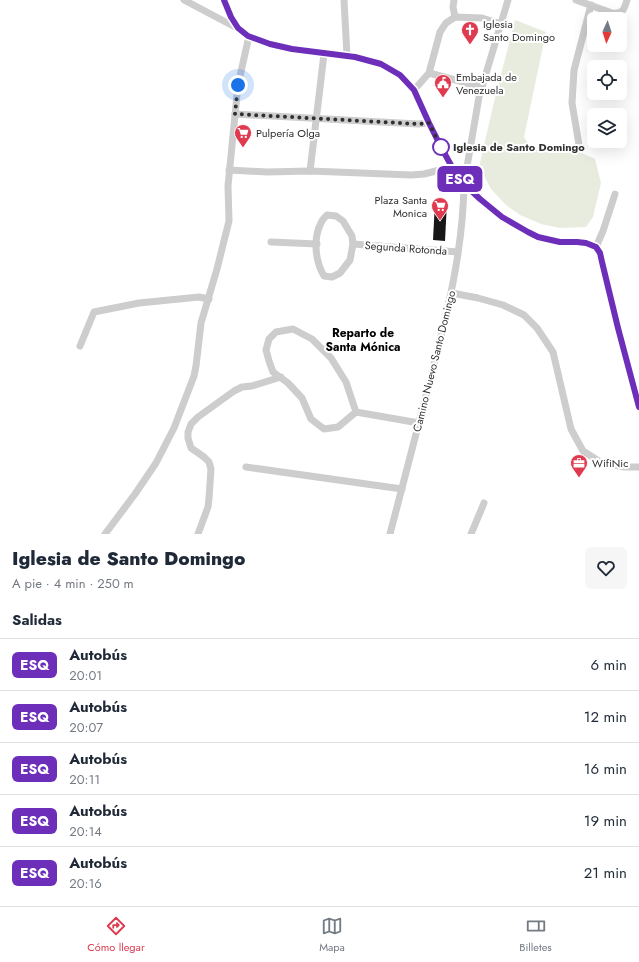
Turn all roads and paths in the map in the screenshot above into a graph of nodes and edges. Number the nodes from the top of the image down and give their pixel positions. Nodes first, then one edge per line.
1 (184, 0) edge
2 (224, 0) edge
3 (344, 0) edge
4 (454, 0) edge
5 (508, 0) edge
6 (576, 0) edge
7 (628, 0) edge
8 (591, 5) junction
9 (455, 17) junction
10 (501, 24) junction
11 (238, 28) junction
12 (248, 36) junction
13 (324, 54) junction
14 (347, 56) junction
15 (429, 73) junction
16 (482, 87) junction
17 (414, 90) junction
18 (235, 114) junction
19 (316, 118) junction
20 (429, 123) junction
21 (579, 145) dead end
22 (452, 167) junction
23 (229, 170) junction
24 (310, 171) junction
25 (464, 184) junction
26 (615, 194) dead end
27 (271, 242) dead end
28 (316, 244) junction
29 (353, 244) junction
30 (596, 247) junction
31 (458, 252) junction
32 (452, 293) junction
33 (209, 298) junction
34 (80, 346) dead end
35 (281, 377) junction
36 (639, 407) edge
37 (356, 412) junction
38 (419, 424) junction
39 (246, 467) dead end
40 (639, 467) edge
41 (402, 489) junction
42 (484, 503) dead end
43 (105, 534) edge
44 (198, 534) edge
45 (390, 534) edge
46 (471, 534) edge

1 - 11 street
2 - 11 street
3 - 14 street
4 - 9 street
5 - 10 street, Camino Nuevo Santo Domingo
6 - 8 street
7 - 8 street
8 - 21 street
9 - 10 street
9 - 15 street
10 - 16 street, Camino Nuevo Santo Domingo
11 - 12 street
12 - 13 street
12 - 18 street
13 - 14 street
13 - 19 street
14 - 17 street
15 - 16 street
15 - 17 street
16 - 25 street, Camino Nuevo Santo Domingo
17 - 20 street
18 - 19 street
18 - 23 street
19 - 20 street
19 - 24 street
20 - 22 street
22 - 24 street
22 - 25 street
23 - 24 street
23 - 33 street
25 - 30 street
25 - 31 street, Camino Nuevo Santo Domingo
26 - 30 street
27 - 28 street
28 - 29 street, Segunda Rotonda
28 - 29 street, Segunda Rotonda
29 - 31 street, Segunda Rotonda
30 - 36 street
31 - 32 street, Camino Nuevo Santo Domingo
32 - 38 street, Camino Nuevo Santo Domingo
32 - 40 street
33 - 34 street
33 - 43 street
35 - 37 street
35 - 37 street
35 - 44 street
37 - 38 street
38 - 41 street, Camino Nuevo Santo Domingo
39 - 41 street
41 - 45 street, Camino Nuevo Santo Domingo
42 - 46 street

